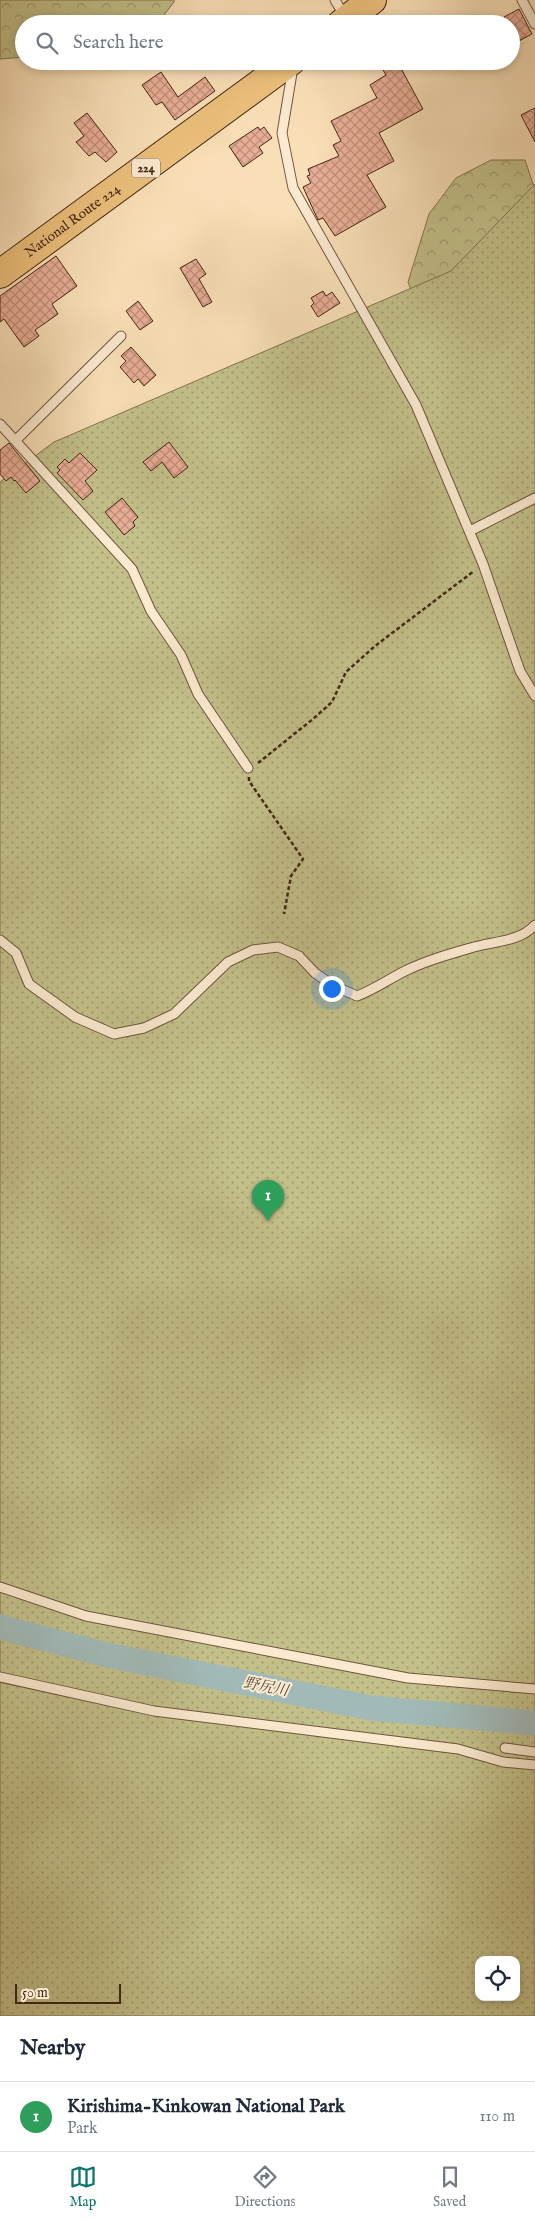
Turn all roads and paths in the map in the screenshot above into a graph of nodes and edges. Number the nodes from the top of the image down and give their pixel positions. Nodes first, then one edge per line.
1 (372, 0) edge
2 (522, 0) edge
3 (341, 14) edge
4 (535, 24) edge
5 (280, 70) edge
6 (291, 70) edge
7 (0, 274) edge
8 (122, 336) dead end
9 (0, 424) edge
10 (16, 440) junction
11 (535, 498) edge
12 (470, 530) junction
13 (483, 564) junction
14 (535, 696) edge
15 (248, 768) junction
16 (284, 914) dead end
17 (535, 925) edge
18 (0, 940) edge
19 (0, 1587) edge
20 (0, 1677) edge
21 (535, 1689) edge
22 (505, 1748) dead end
23 (535, 1752) edge
24 (535, 1765) edge

1 - 3 highway
2 - 4 lane
5 - 7 highway, National Route 224 / 224
6 - 12 lane
8 - 10 lane
9 - 10 lane
10 - 15 lane
11 - 12 lane
12 - 13 lane
13 - 14 lane
13 - 15 path
15 - 16 path
17 - 18 lane
19 - 21 lane
20 - 24 lane
22 - 23 lane

